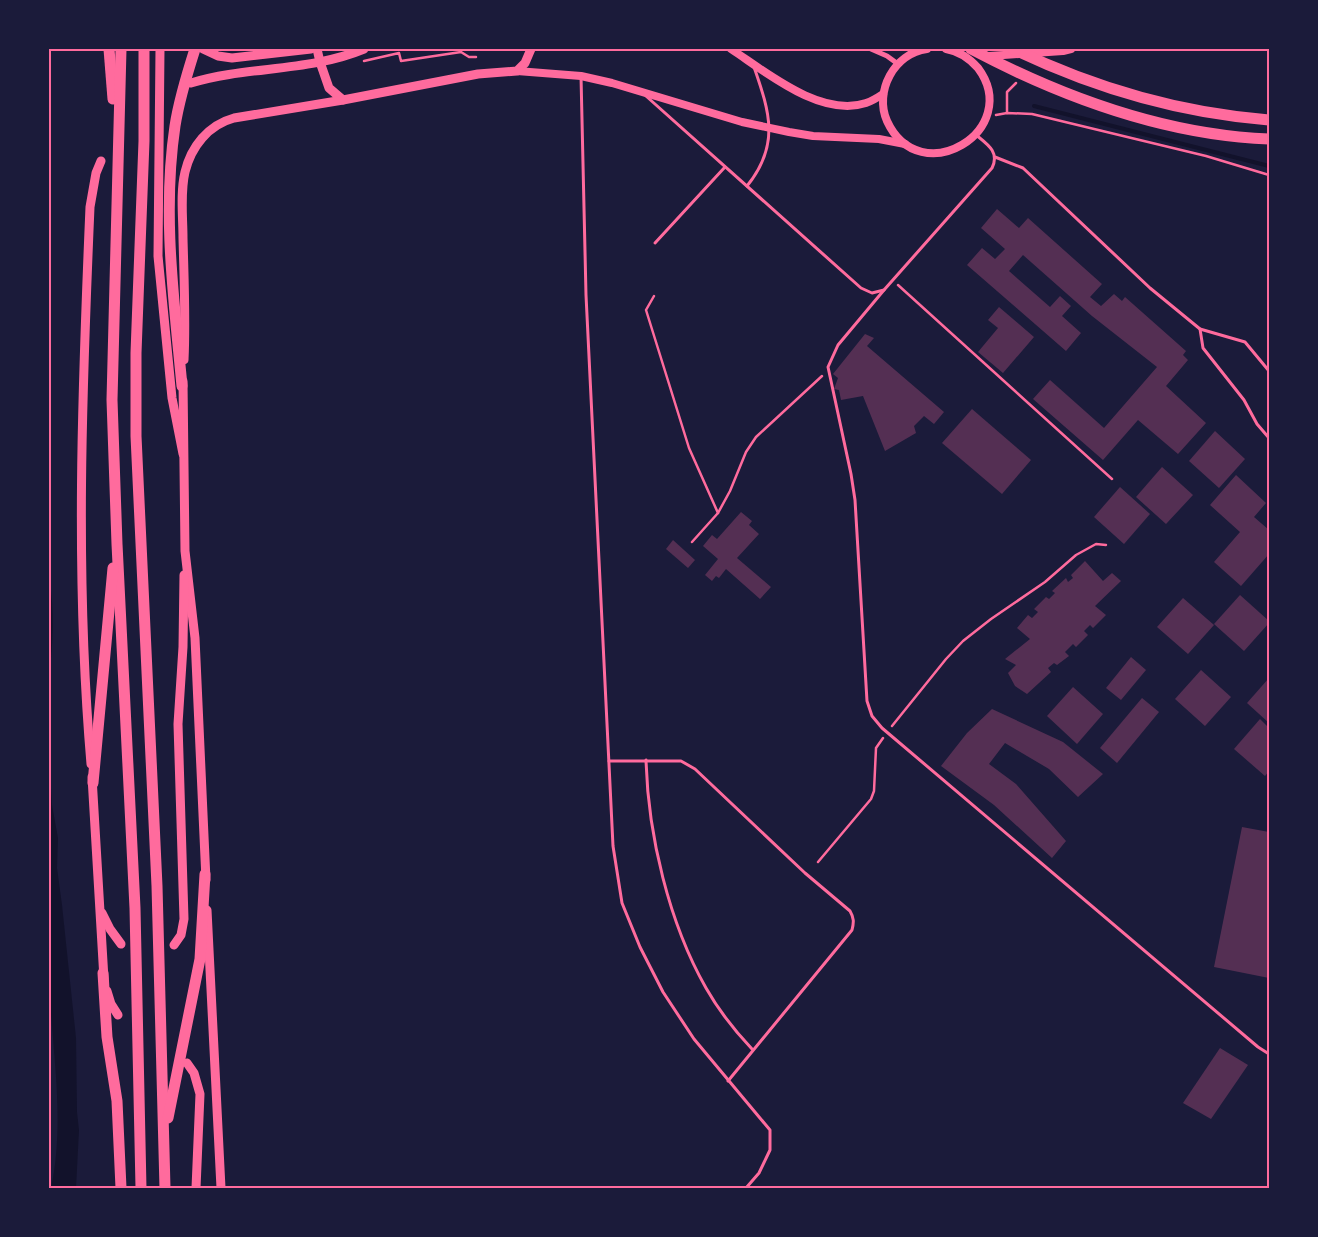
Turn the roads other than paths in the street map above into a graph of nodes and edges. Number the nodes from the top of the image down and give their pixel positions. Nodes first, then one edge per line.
1 (109, 49) edge
2 (121, 49) edge
3 (144, 49) edge
4 (160, 49) edge
5 (195, 49) edge
6 (203, 49) edge
7 (311, 49) edge
8 (317, 49) edge
9 (364, 49) edge
10 (531, 49) edge
11 (731, 49) edge
12 (871, 49) edge
13 (926, 49) edge
14 (946, 49) edge
15 (1013, 49) edge
16 (1071, 49) edge
17 (966, 52) edge
18 (320, 62) junction
19 (752, 63) junction
20 (898, 64) junction
21 (517, 71) junction
22 (581, 76) junction
23 (191, 83) dead end
24 (642, 92) junction
25 (883, 94) junction
26 (343, 100) junction
27 (1269, 120) edge
28 (770, 128) junction
29 (976, 135) junction
30 (1269, 139) edge
31 (118, 144) junction
32 (905, 144) junction
33 (995, 158) junction
34 (101, 161) dead end
35 (725, 166) junction
36 (747, 186) junction
37 (655, 243) dead end
38 (884, 290) junction
39 (1200, 329) junction
40 (1269, 371) edge
41 (182, 386) junction
42 (1269, 438) edge
43 (183, 454) junction
44 (117, 544) junction
45 (185, 551) junction
46 (646, 760) junction
47 (608, 761) junction
48 (93, 783) junction
49 (205, 874) junction
50 (99, 903) junction
51 (121, 944) dead end
52 (174, 945) dead end
53 (103, 973) junction
54 (118, 1015) dead end
55 (752, 1049) junction
56 (1269, 1054) edge
57 (187, 1063) dead end
58 (728, 1081) junction
59 (164, 1150) junction
60 (121, 1188) edge
61 (142, 1188) edge
62 (165, 1188) edge
63 (196, 1188) edge
64 (221, 1188) edge
65 (746, 1188) edge

1 - 31 highway
2 - 31 highway
3 - 59 highway
4 - 43 main road
5 - 41 highway
6 - 7 main road
8 - 18 main road
9 - 18 main road
10 - 21 main road
11 - 19 street
12 - 20 street
13 - 20 street
14 - 17 street
15 - 27 highway
16 - 17 street
17 - 29 street
17 - 30 highway
18 - 23 main road
18 - 26 main road
19 - 25 street
19 - 28 lane
20 - 25 street
21 - 22 street
21 - 26 main road
22 - 24 street
22 - 47 lane
24 - 28 street
24 - 35 lane
25 - 32 street
26 - 41 main road
28 - 32 street
28 - 36 lane
29 - 32 street
29 - 33 lane
31 - 44 highway
33 - 38 lane
33 - 39 lane
34 - 48 main road
35 - 36 lane
35 - 37 lane
36 - 38 lane
38 - 56 lane
39 - 40 lane
39 - 42 lane
41 - 43 main road
43 - 45 main road
44 - 48 highway
44 - 61 highway
45 - 49 main road
45 - 52 main road
46 - 47 lane
46 - 55 lane
46 - 55 lane
47 - 58 lane
48 - 50 main road
49 - 59 highway
49 - 64 main road
50 - 51 main road
50 - 53 main road
53 - 54 main road
53 - 60 highway
55 - 58 lane
57 - 63 main road
58 - 65 lane
59 - 62 highway

